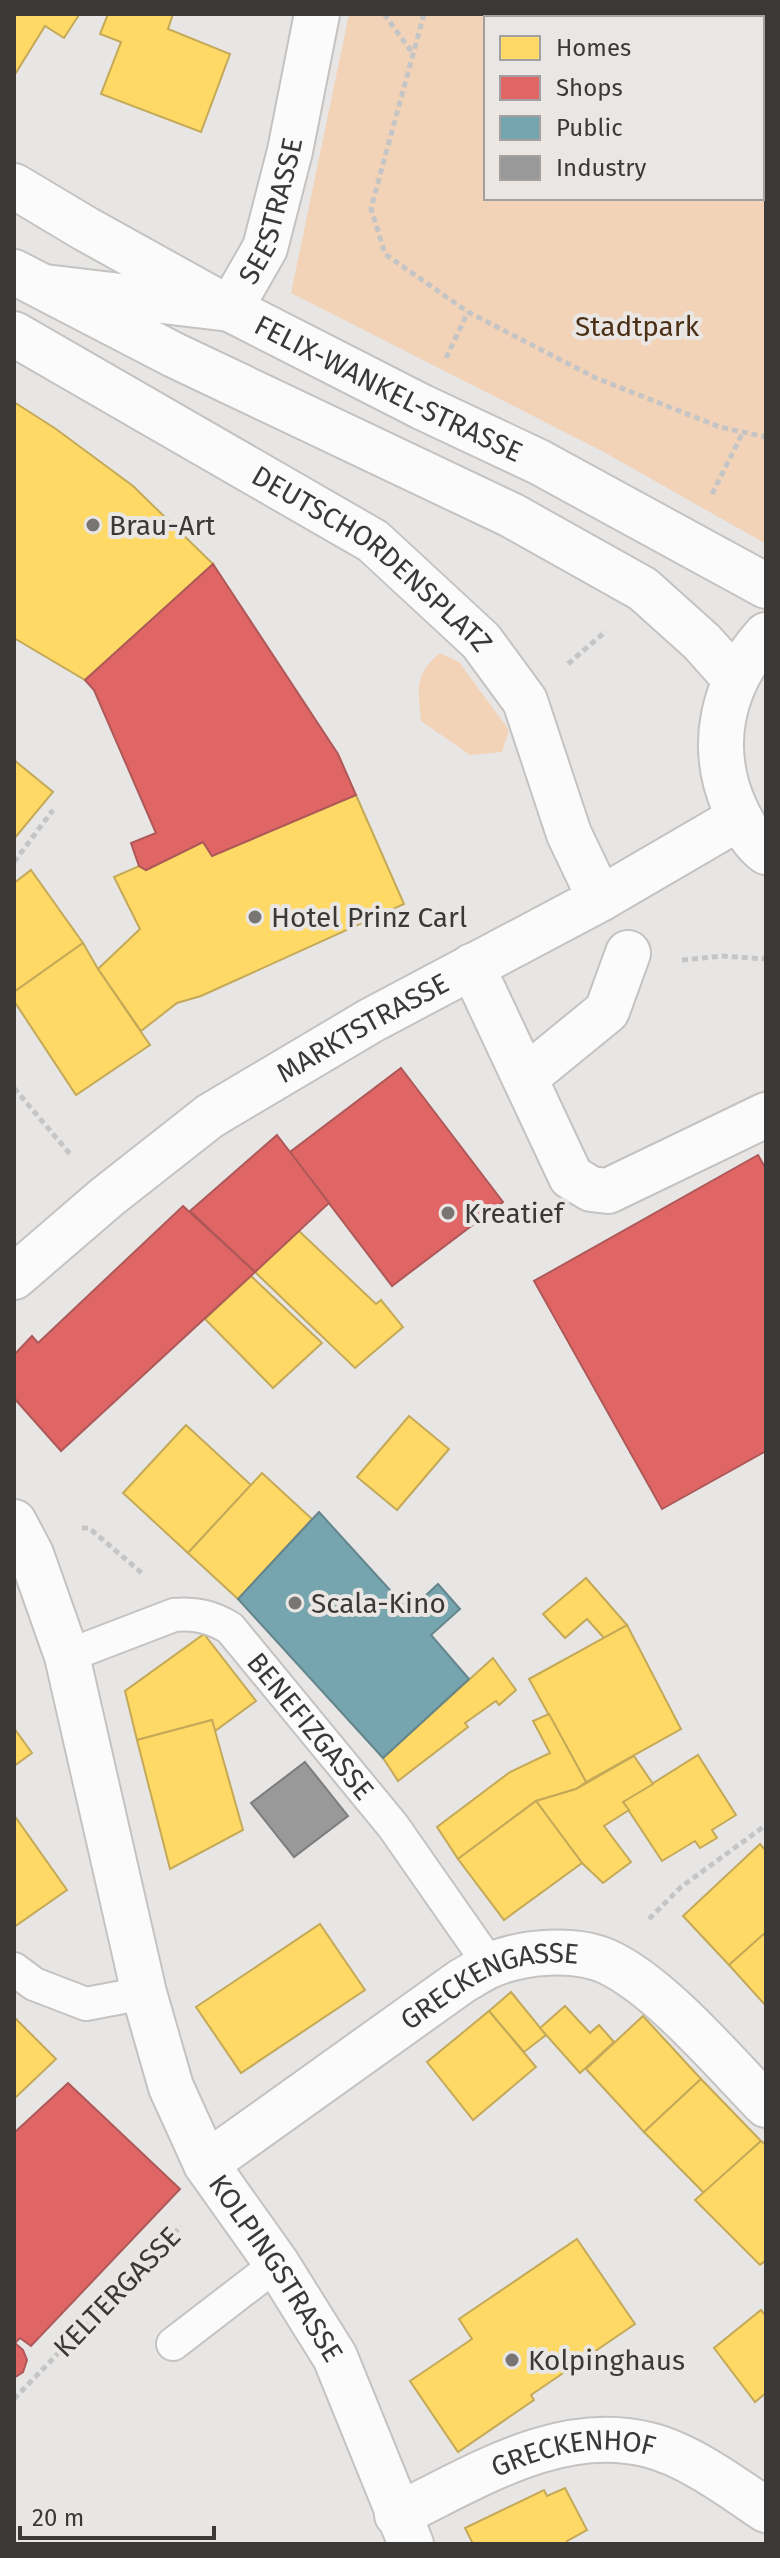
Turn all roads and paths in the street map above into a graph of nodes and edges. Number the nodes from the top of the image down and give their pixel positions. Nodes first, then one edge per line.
1 (317, 14) edge
2 (384, 14) edge
3 (424, 14) edge
4 (412, 52) junction
5 (14, 186) edge
6 (28, 280) edge
7 (230, 309) junction
8 (14, 334) edge
9 (766, 437) edge
10 (766, 586) edge
11 (766, 635) edge
12 (735, 679) junction
13 (53, 810) dead end
14 (739, 818) junction
15 (766, 852) edge
16 (14, 862) edge
17 (600, 899) junction
18 (628, 953) dead end
19 (472, 966) junction
20 (525, 1078) junction
21 (14, 1088) edge
22 (766, 1115) edge
23 (107, 1197) junction
24 (14, 1277) edge
25 (14, 1522) edge
26 (76, 1529) dead end
27 (189, 1614) junction
28 (67, 1656) junction
29 (766, 1825) edge
30 (607, 1961) junction
31 (490, 1965) junction
32 (14, 1969) edge
33 (144, 1993) junction
34 (766, 2105) edge
35 (213, 2174) junction
36 (277, 2264) junction
37 (173, 2344) dead end
38 (14, 2399) edge
39 (760, 2495) edge
40 (404, 2530) edge

1 - 7 street, SEESTRASSE
2 - 4 path
3 - 4 path
4 - 9 path
5 - 7 street, FELIX-WANKEL-STRASSE
6 - 7 street, SEESTRASSE
6 - 12 street
7 - 10 street, FELIX-WANKEL-STRASSE
8 - 17 street, DEUTSCHORDENSPLATZ
11 - 12 street
12 - 14 street
13 - 16 path
14 - 15 street
14 - 17 street, MARKTSTRASSE
17 - 19 street, MARKTSTRASSE
18 - 20 street
19 - 20 street
19 - 23 street, MARKTSTRASSE
20 - 22 street
21 - 23 path
23 - 24 street, MARKTSTRASSE
25 - 28 street, KOLPINGSTRASSE
26 - 27 path
27 - 28 lane
27 - 31 lane, BENEFIZGASSE
28 - 33 street, KOLPINGSTRASSE
29 - 30 path
30 - 31 street, GRECKENGASSE
30 - 34 street, GRECKENGASSE
31 - 35 street, GRECKENGASSE
32 - 33 lane
33 - 35 street, KOLPINGSTRASSE
35 - 36 street, KOLPINGSTRASSE
35 - 38 path, KELTERGASSE
36 - 37 lane
36 - 40 street, KOLPINGSTRASSE
39 - 40 street, GRECKENHOF

